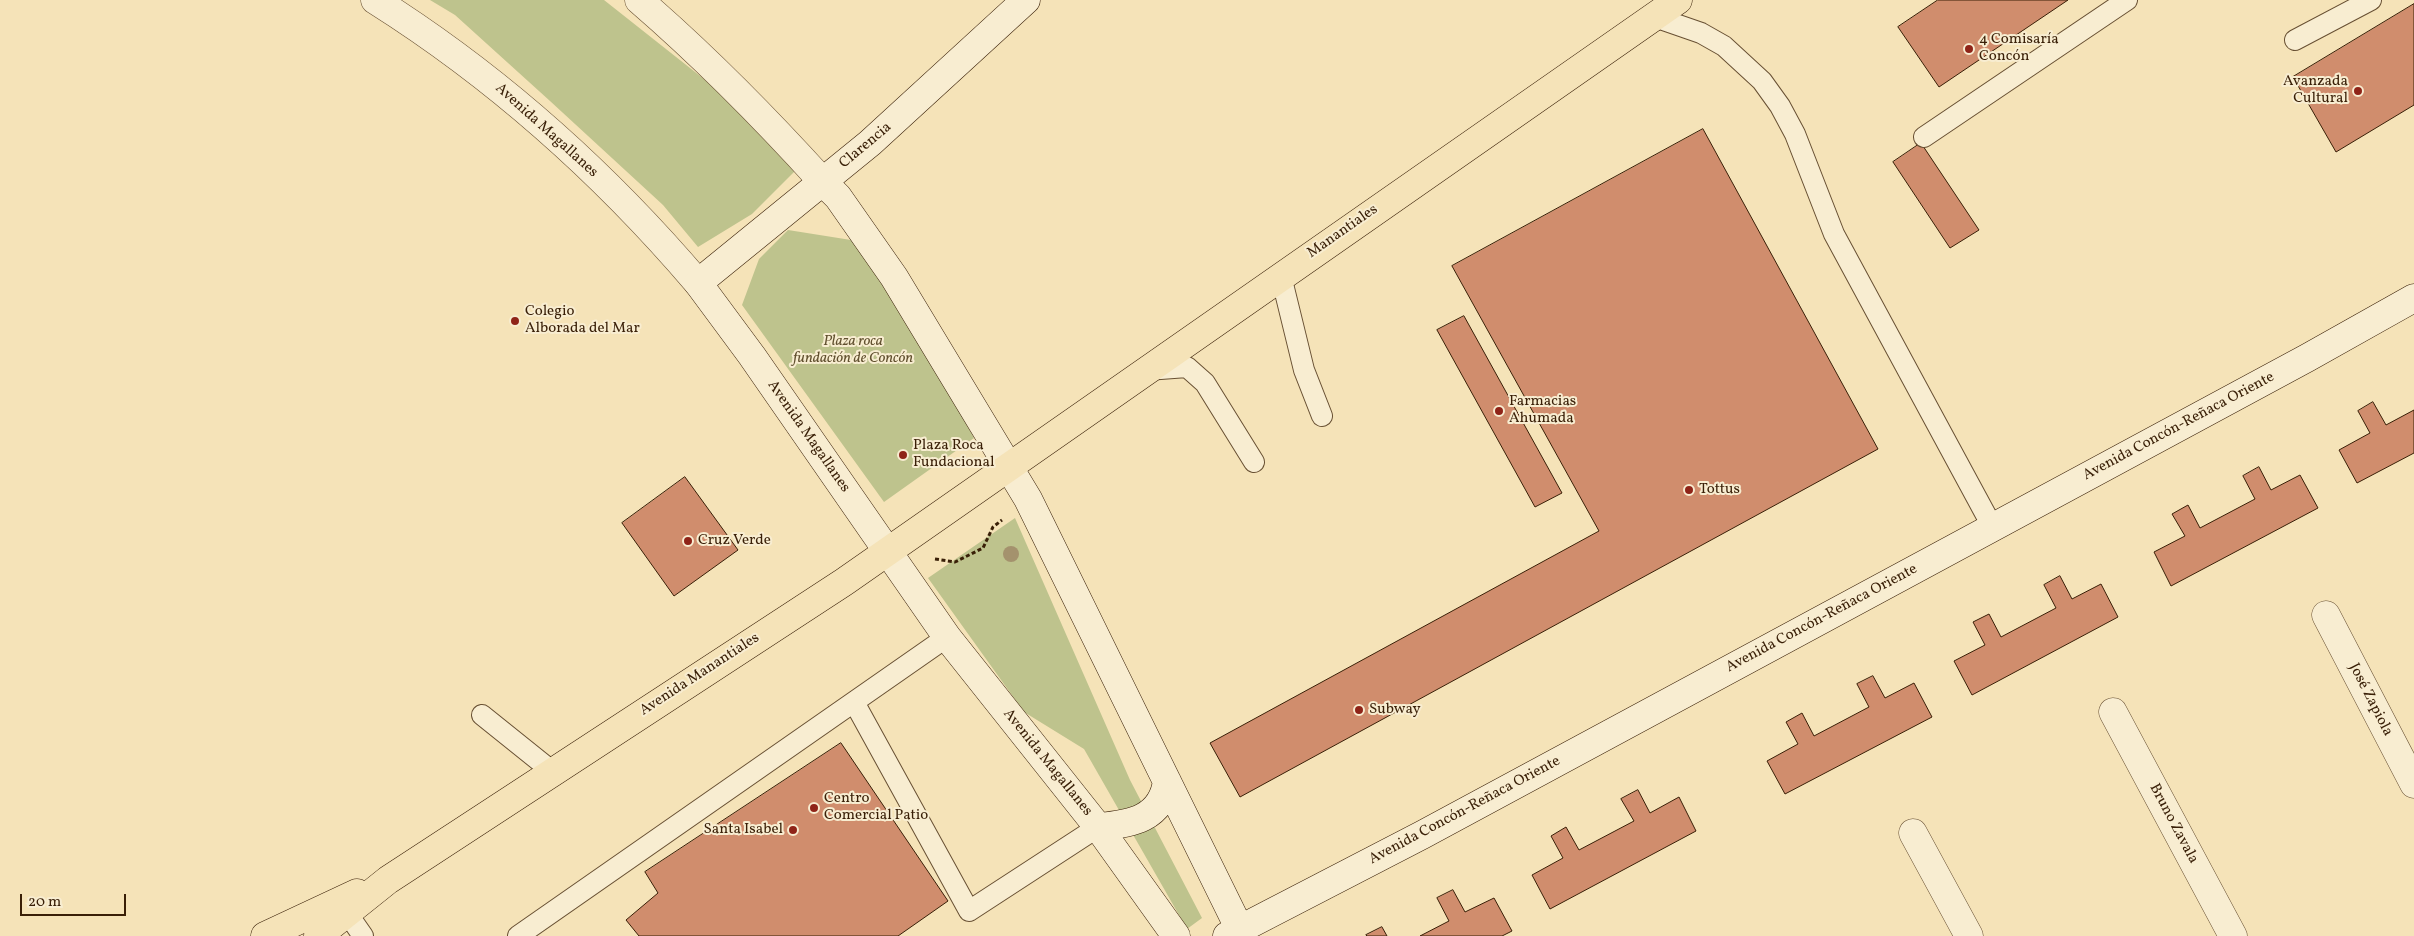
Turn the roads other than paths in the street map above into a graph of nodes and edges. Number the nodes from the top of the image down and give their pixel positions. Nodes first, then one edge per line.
1 (375, 0) edge
2 (639, 0) edge
3 (1026, 0) edge
4 (1678, 0) edge
5 (2127, 0) edge
6 (2371, 0) edge
7 (1652, 16) junction
8 (2295, 40) dead end
9 (1924, 137) dead end
10 (823, 182) junction
11 (1281, 276) junction
12 (698, 284) junction
13 (2414, 298) edge
14 (1147, 370) junction
15 (1322, 416) dead end
16 (1254, 462) dead end
17 (1010, 466) junction
18 (1993, 528) junction
19 (886, 552) junction
20 (2326, 615) dead end
21 (947, 637) junction
22 (854, 702) junction
23 (2112, 712) dead end
24 (482, 715) dead end
25 (553, 772) junction
26 (1167, 781) junction
27 (2414, 784) edge
28 (1098, 827) junction
29 (1913, 833) dead end
30 (388, 880) junction
31 (347, 913) junction
32 (1236, 934) edge
33 (265, 936) edge
34 (318, 936) edge
35 (363, 936) edge
36 (518, 936) edge
37 (1176, 936) edge
38 (1969, 936) edge
39 (2233, 936) edge

1 - 12 street, Avenida Magallanes
2 - 10 street
3 - 10 street, Clarencia
4 - 7 main road, Manantiales
5 - 9 lane
6 - 8 lane
7 - 11 main road, Manantiales
7 - 18 lane
10 - 12 street, Clarencia
10 - 17 street
11 - 14 main road, Manantiales
11 - 15 lane
12 - 19 street, Avenida Magallanes
13 - 18 street, Avenida Concón-Reñaca Oriente
14 - 16 lane
14 - 17 main road, Manantiales
17 - 19 main road, Avenida Manantiales
17 - 26 street
18 - 32 street, Avenida Concón-Reñaca Oriente
19 - 21 street, Avenida Magallanes
19 - 25 main road, Avenida Manantiales
20 - 27 street, José Zapiola
21 - 22 lane
21 - 28 street, Avenida Magallanes
22 - 28 lane
22 - 36 lane
23 - 39 street, Bruno Zavala
24 - 25 lane
25 - 30 main road, Avenida Manantiales
26 - 28 street
26 - 32 street
28 - 37 street, Avenida Magallanes
29 - 38 street
30 - 31 main road, Avenida Manantiales
30 - 33 main road, Avenida Manantiales
31 - 34 main road, Avenida Manantiales
31 - 35 lane

